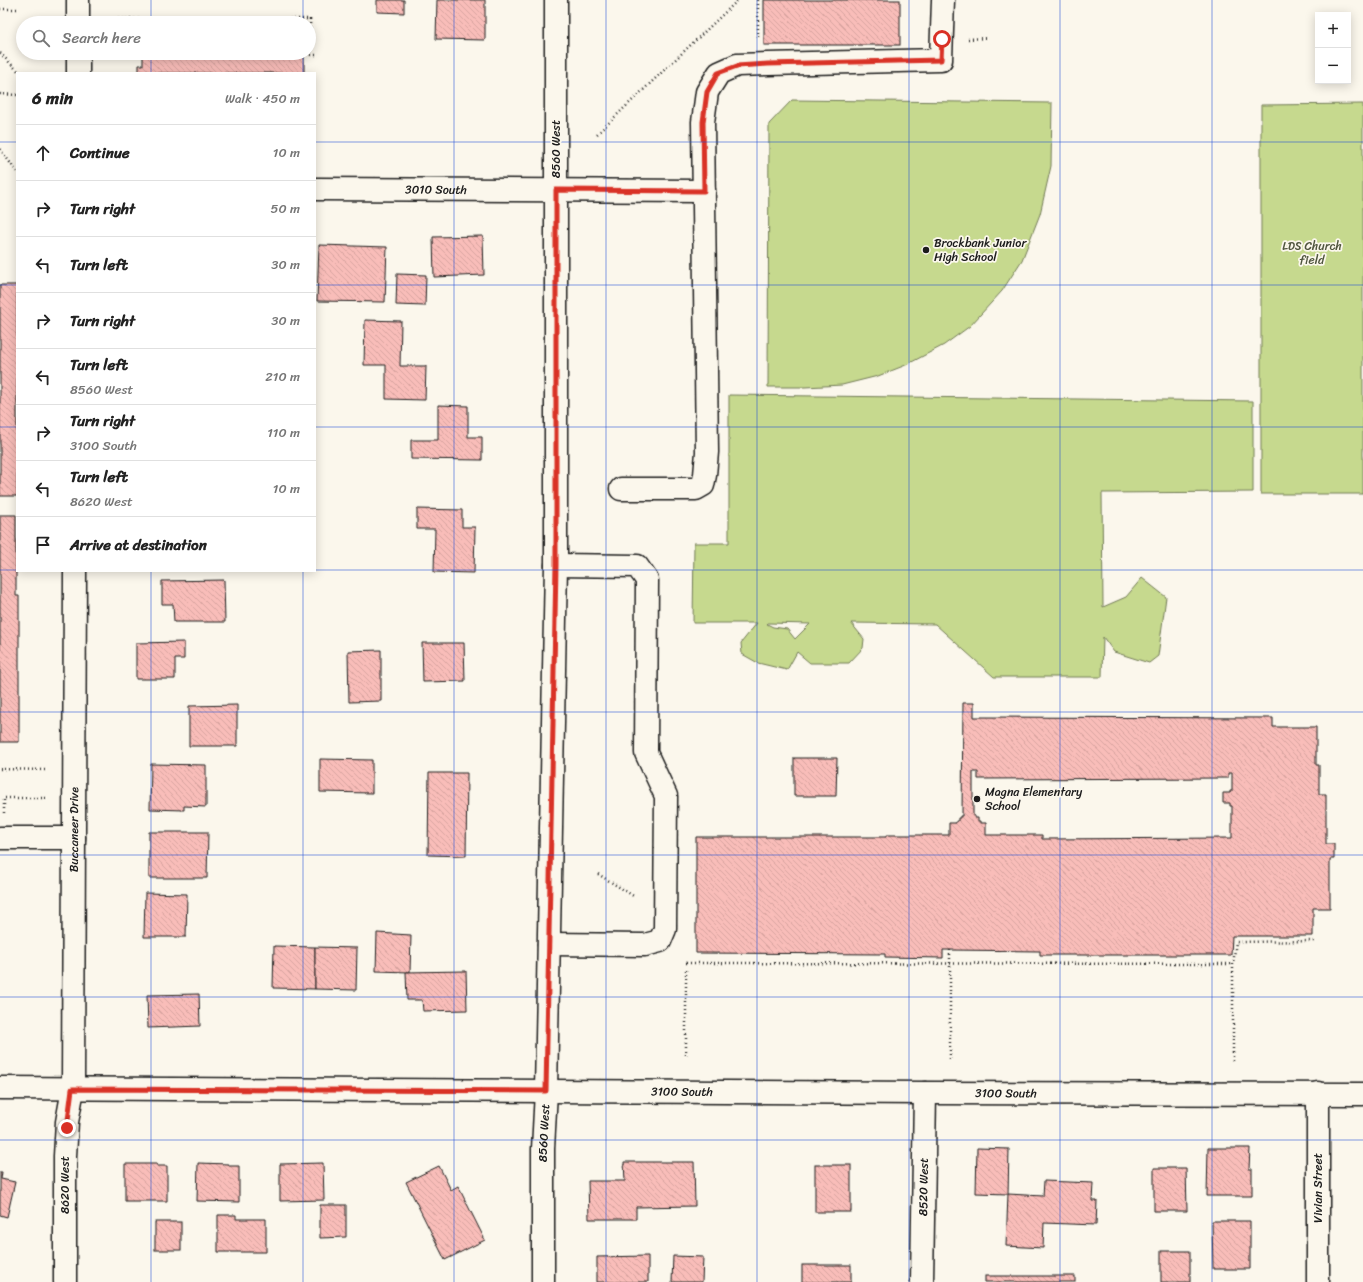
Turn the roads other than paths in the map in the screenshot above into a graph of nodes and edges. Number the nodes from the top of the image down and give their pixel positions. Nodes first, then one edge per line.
1 (78, 0) edge
2 (556, 0) edge
3 (943, 0) edge
4 (78, 16) edge
5 (78, 60) edge
6 (78, 72) edge
7 (316, 190) edge
8 (556, 190) junction
9 (704, 191) junction
10 (620, 489) dead end
11 (556, 565) junction
12 (75, 572) edge
13 (0, 838) edge
14 (74, 838) junction
15 (549, 944) junction
16 (0, 1088) edge
17 (72, 1089) junction
18 (546, 1091) junction
19 (925, 1093) junction
20 (1318, 1093) junction
21 (1363, 1094) edge
22 (65, 1282) edge
23 (543, 1282) edge
24 (922, 1282) edge
25 (1318, 1282) edge

1 - 4 street
2 - 8 street, 8560 West
3 - 9 street
5 - 6 street
7 - 8 street, 3010 South
8 - 9 street, 3010 South
8 - 11 street, 8560 West
9 - 10 street
11 - 15 street, 8560 West
11 - 15 street
12 - 14 street, Buccaneer Drive
13 - 14 street
14 - 17 street, Buccaneer Drive
15 - 18 street, 8560 West
16 - 17 street, 3100 South
17 - 18 street, 3100 South
17 - 22 street, 8620 West
18 - 19 street, 3100 South
18 - 23 street, 8560 West
19 - 20 street, 3100 South
19 - 24 street, 8520 West
20 - 21 street, 3100 South
20 - 25 street, Vivian Street

